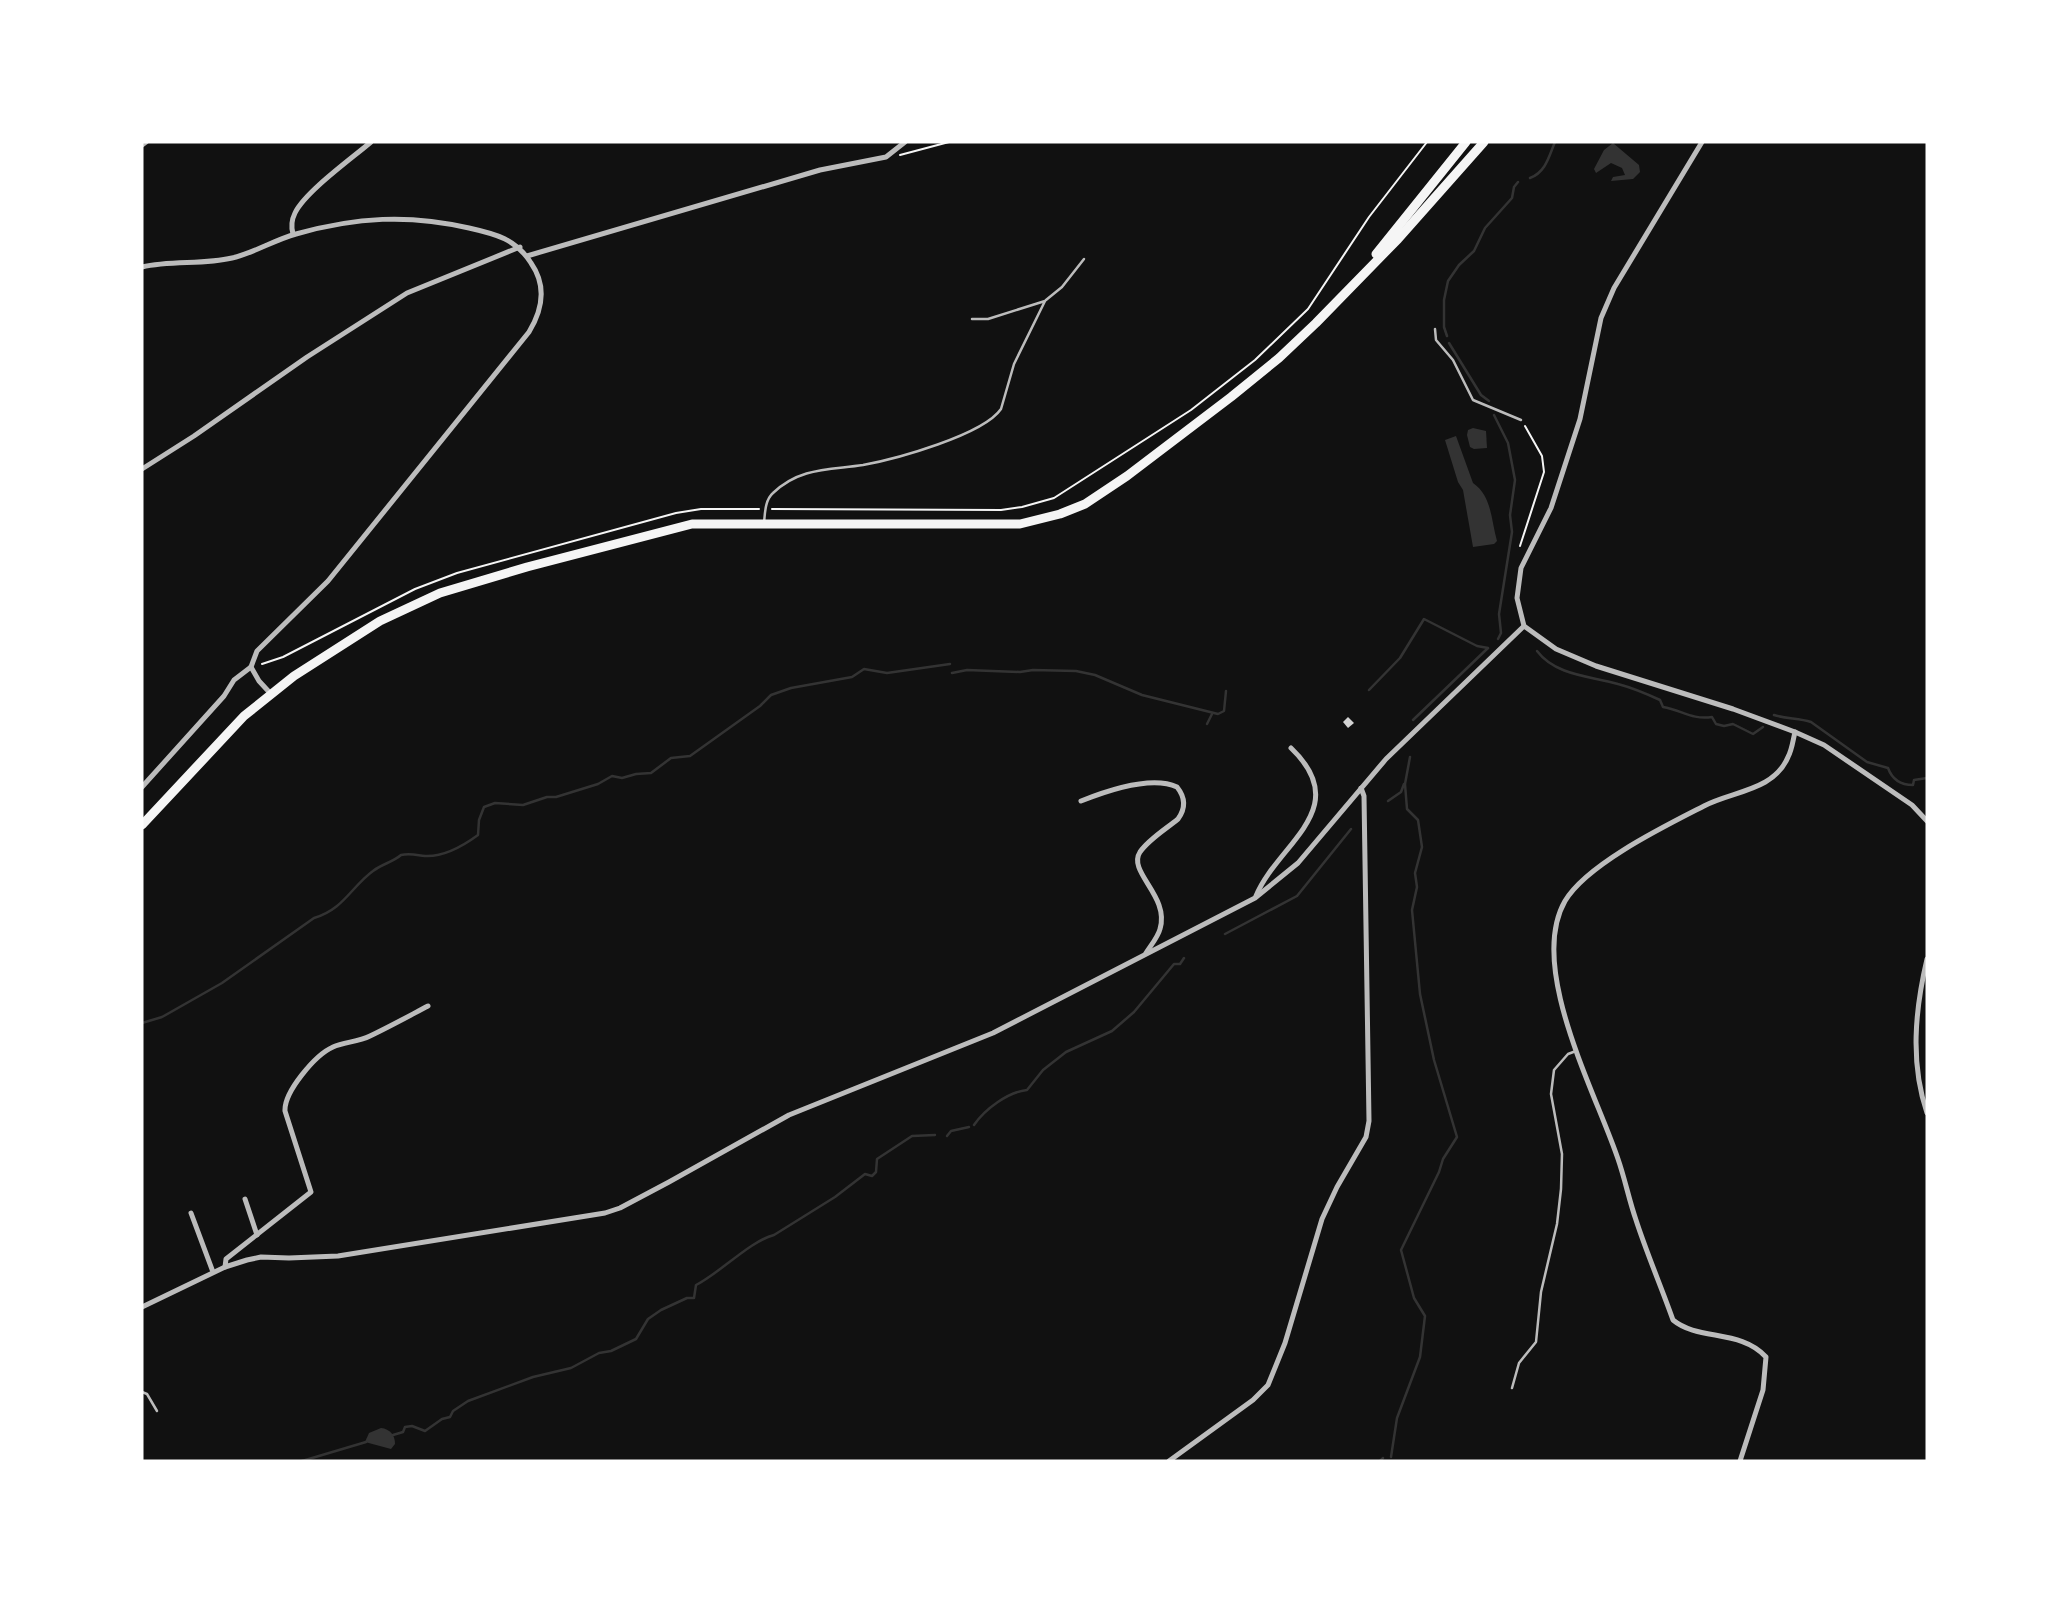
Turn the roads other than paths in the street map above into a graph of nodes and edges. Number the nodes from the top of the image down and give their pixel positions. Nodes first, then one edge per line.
1 (146, 142) edge
2 (370, 142) edge
3 (905, 142) edge
4 (1466, 142) edge
5 (1484, 142) edge
6 (1702, 142) edge
7 (142, 145) edge
8 (293, 234) junction
9 (520, 247) junction
10 (527, 256) junction
11 (1084, 259) dead end
12 (142, 267) edge
13 (1349, 288) junction
14 (1045, 301) junction
15 (972, 319) dead end
16 (1435, 329) dead end
17 (1521, 420) road end
18 (142, 469) edge
19 (764, 523) junction
20 (1524, 626) junction
21 (251, 667) junction
22 (271, 694) junction
23 (1795, 732) junction
24 (1291, 748) dead end
25 (142, 787) edge
26 (1362, 788) junction
27 (1081, 801) dead end
28 (1927, 821) edge
29 (142, 825) edge
30 (1255, 898) junction
31 (1146, 953) junction
32 (1927, 959) edge
33 (428, 1006) dead end
34 (1576, 1051) junction
35 (1927, 1113) edge
36 (244, 1199) dead end
37 (191, 1213) dead end
38 (257, 1235) junction
39 (225, 1267) junction
40 (214, 1272) junction
41 (142, 1307) edge
42 (1512, 1388) dead end
43 (142, 1392) edge
44 (157, 1411) dead end
45 (1169, 1461) edge
46 (1740, 1461) edge

1 - 7 street
2 - 8 street
3 - 10 street
4 - 13 main road
5 - 13 main road
6 - 20 street
8 - 9 street
8 - 12 street
9 - 10 street
9 - 18 street
10 - 21 street
11 - 14 lane
13 - 19 main road
14 - 15 lane
14 - 19 lane
16 - 17 lane
19 - 22 main road
20 - 23 street
20 - 26 street
21 - 22 street
21 - 25 street
22 - 29 main road
23 - 28 street
23 - 34 street
24 - 30 street
26 - 30 street
26 - 45 street
27 - 31 street
30 - 31 street
31 - 39 street
32 - 35 street
33 - 38 street
34 - 42 lane
34 - 46 street
36 - 38 street
37 - 40 street
38 - 39 street
39 - 40 street
40 - 41 street
43 - 44 lane

